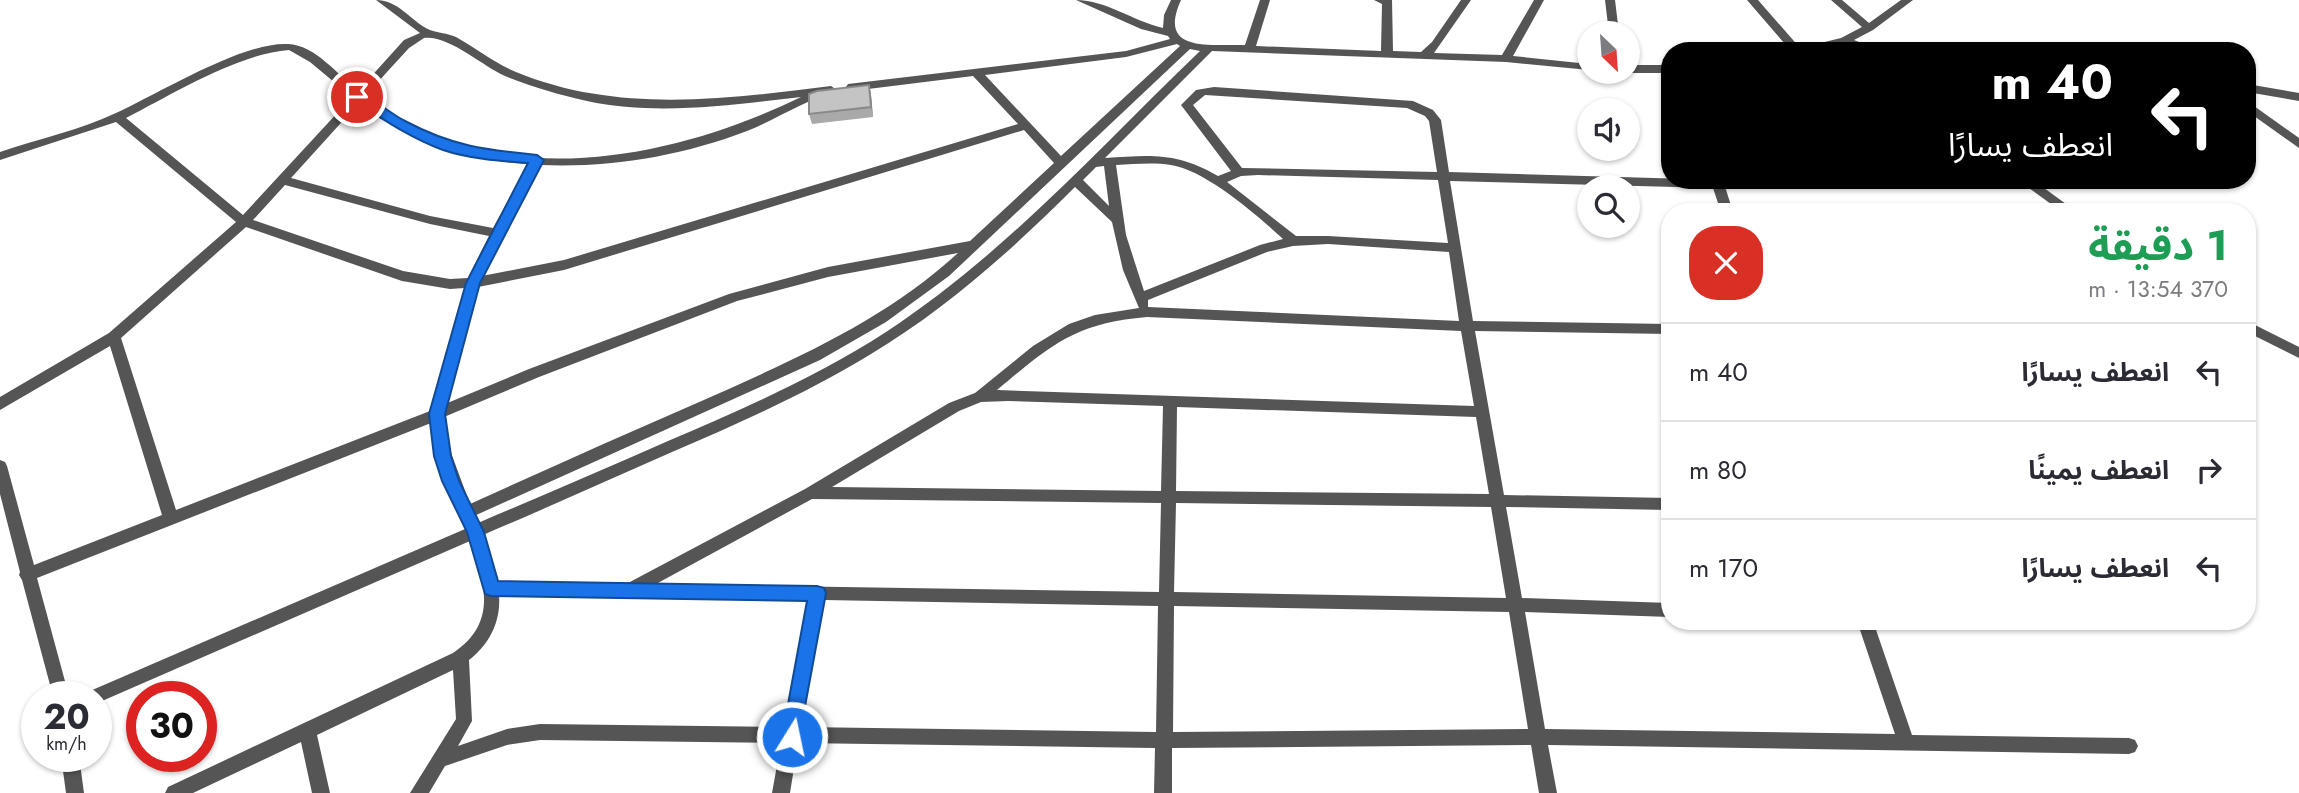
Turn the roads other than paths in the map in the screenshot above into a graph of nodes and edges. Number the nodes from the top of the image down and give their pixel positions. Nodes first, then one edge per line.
1 (381, 0) edge
2 (1081, 0) edge
3 (1176, 0) edge
4 (1265, 0) edge
5 (1379, 0) edge
6 (1466, 0) edge
7 (1539, 0) edge
8 (1610, 0) edge
9 (1752, 0) edge
10 (1836, 0) edge
11 (1908, 0) edge
12 (1387, 1) edge
13 (1398, 1) edge
14 (1613, 21) edge
15 (1869, 28) junction
16 (429, 34) junction
17 (1179, 40) junction
18 (1844, 40) junction
19 (1790, 42) edge
20 (1836, 42) edge
21 (1850, 42) edge
22 (1208, 48) junction
23 (1249, 50) junction
24 (1387, 54) junction
25 (1425, 55) junction
26 (1506, 59) junction
27 (1577, 66) edge
28 (1640, 69) edge
29 (1661, 69) edge
30 (976, 73) junction
31 (2256, 90) edge
32 (824, 91) junction
33 (357, 97) junction
34 (2299, 97) edge
35 (2256, 112) edge
36 (118, 117) junction
37 (1027, 125) junction
38 (2299, 144) edge
39 (0, 156) edge
40 (537, 160) junction
41 (1060, 162) junction
42 (1110, 162) junction
43 (1091, 163) junction
44 (1240, 172) junction
45 (1445, 176) junction
46 (1074, 179) junction
47 (282, 180) junction
48 (1661, 181) edge
49 (1216, 182) junction
50 (2037, 189) edge
51 (2058, 203) edge
52 (1115, 219) junction
53 (244, 222) junction
54 (499, 234) junction
55 (1293, 241) junction
56 (974, 245) junction
57 (1456, 248) junction
58 (473, 283) junction
59 (1141, 298) junction
60 (1147, 312) junction
61 (1467, 326) junction
62 (1661, 329) edge
63 (2256, 331) edge
64 (114, 337) junction
65 (2299, 353) edge
66 (980, 397) junction
67 (1170, 401) junction
68 (0, 404) edge
69 (1483, 412) junction
70 (437, 414) junction
71 (0, 466) edge
72 (810, 493) junction
73 (1168, 499) junction
74 (1497, 500) junction
75 (1661, 504) edge
76 (464, 513) junction
77 (170, 519) junction
78 (475, 532) junction
79 (27, 575) junction
80 (491, 588) junction
81 (630, 590) junction
82 (817, 593) junction
83 (1165, 599) junction
84 (1515, 605) junction
85 (1661, 610) edge
86 (1868, 630) edge
87 (461, 657) junction
88 (58, 681) edge
89 (112, 689) edge
90 (307, 730) junction
91 (792, 737) junction
92 (1538, 737) junction
93 (1165, 740) junction
94 (1906, 742) junction
95 (2129, 746) dead end
96 (443, 759) junction
97 (72, 772) edge
98 (75, 793) edge
99 (174, 793) edge
100 (321, 793) edge
101 (419, 793) edge
102 (781, 793) edge
103 (1163, 793) edge
104 (1548, 793) edge

1 - 16 street
2 - 17 street
3 - 17 street
4 - 23 street
5 - 12 street
6 - 25 street
7 - 26 street
8 - 14 street
9 - 19 street
10 - 15 street
11 - 15 street
12 - 13 street
12 - 24 street
15 - 18 street
16 - 32 street
16 - 33 street
17 - 22 street
17 - 30 street
17 - 41 street
18 - 20 street
18 - 21 street
22 - 23 street
22 - 43 street
23 - 24 street
24 - 25 street
25 - 26 street
26 - 27 street
28 - 29 street
30 - 32 street
30 - 37 street
31 - 34 street
32 - 40 street
33 - 36 street
33 - 40 street
33 - 47 street
35 - 38 street
36 - 39 street
36 - 53 street
37 - 41 street
37 - 58 street
40 - 54 street
41 - 56 street
42 - 43 street
42 - 49 street
42 - 52 street
43 - 46 street
44 - 45 street
44 - 45 street
44 - 49 street
45 - 48 street
45 - 57 street
46 - 52 street
46 - 78 street
47 - 53 street
47 - 54 street
49 - 55 street
50 - 51 street
52 - 59 street
53 - 58 street
53 - 64 street
54 - 58 street
55 - 57 street
55 - 59 street
56 - 70 street
56 - 76 street
57 - 61 street
58 - 70 street
59 - 60 street
60 - 61 street
60 - 66 street
61 - 62 street
61 - 69 street
63 - 65 street
64 - 68 street
64 - 77 street
66 - 67 street
66 - 72 street
67 - 69 street
67 - 73 street
69 - 74 street
70 - 76 street
70 - 77 street
71 - 79 street
72 - 73 street
72 - 81 street
73 - 74 street
73 - 83 street
74 - 75 street
74 - 84 street
76 - 78 street
77 - 79 street
78 - 80 street
78 - 89 street
79 - 88 street
80 - 81 street
80 - 87 street
81 - 82 street
82 - 83 street
82 - 91 street
83 - 84 street
83 - 93 street
84 - 85 street
84 - 92 street
86 - 94 street
87 - 90 street
87 - 96 street
90 - 99 street
90 - 100 street
91 - 93 street
91 - 96 street
91 - 102 street
92 - 93 street
92 - 94 street
92 - 104 street
93 - 103 street
94 - 95 street
96 - 101 street
97 - 98 street

